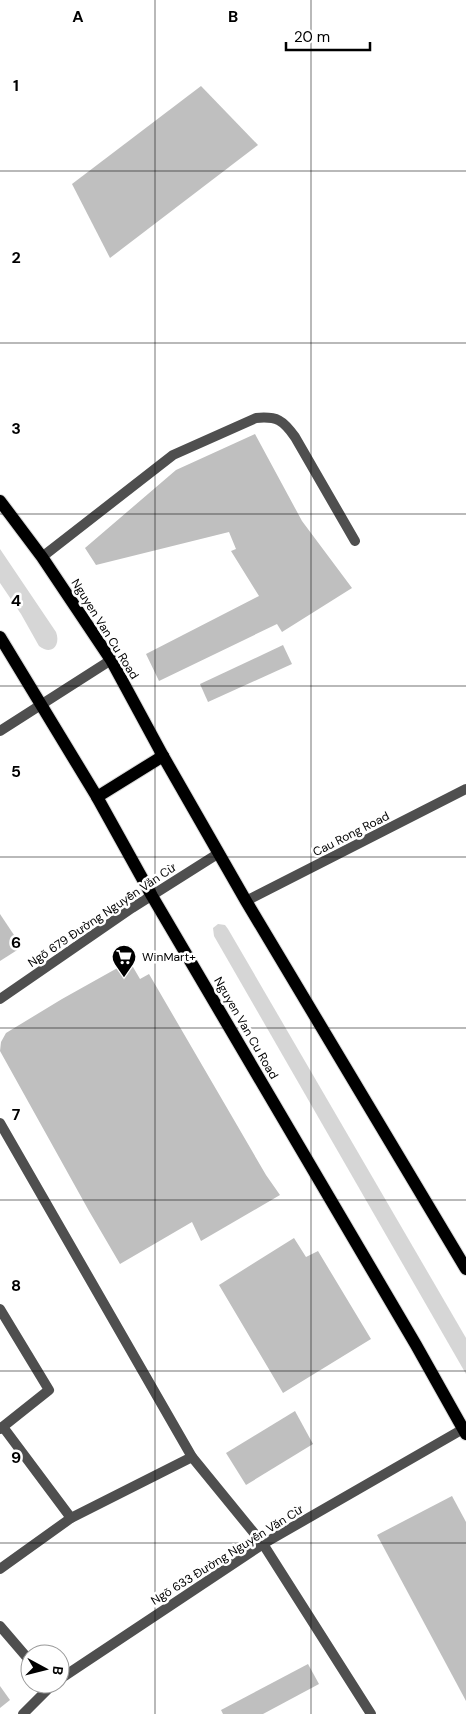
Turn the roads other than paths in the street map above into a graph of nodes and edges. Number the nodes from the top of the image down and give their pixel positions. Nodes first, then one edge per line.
1 (0, 501) edge
2 (355, 541) dead end
3 (42, 557) junction
4 (0, 637) edge
5 (111, 660) junction
6 (42, 704) junction
7 (0, 731) edge
8 (163, 756) junction
9 (466, 789) edge
10 (97, 797) junction
11 (219, 854) junction
12 (152, 896) junction
13 (246, 901) junction
14 (0, 999) edge
15 (0, 1123) edge
16 (466, 1268) edge
17 (0, 1309) edge
18 (2, 1428) edge
19 (465, 1430) edge
20 (192, 1457) junction
21 (71, 1518) junction
22 (263, 1544) junction
23 (0, 1569) edge
24 (0, 1626) edge
25 (20, 1650) edge
26 (70, 1672) edge
27 (42, 1694) edge
28 (23, 1714) edge
29 (371, 1714) edge

1 - 3 main road, Nguyen Van Cu Road
2 - 3 street
3 - 5 main road, Nguyen Van Cu Road
4 - 6 main road, Nguyen Van Cu Road
5 - 6 street
5 - 8 main road, Nguyen Van Cu Road
6 - 7 street
6 - 10 main road, Nguyen Van Cu Road
8 - 10 main road
8 - 11 main road, Nguyen Van Cu Road
9 - 13 street, Cau Rong Road
10 - 12 main road, Nguyen Van Cu Road
11 - 12 street, Ngõ 679 Đường Nguyễn Văn Cừ
11 - 13 main road, Nguyen Van Cu Road
12 - 14 street, Ngõ 679 Đường Nguyễn Văn Cừ
12 - 19 main road, Nguyen Van Cu Road
13 - 16 main road, Nguyen Van Cu Road
15 - 20 street
17 - 18 street
18 - 21 street
19 - 22 street, Ngõ 633 Đường Nguyễn Văn Cừ
20 - 21 street
20 - 22 street
21 - 23 street
22 - 26 street, Ngõ 633 Đường Nguyễn Văn Cừ
22 - 29 street
24 - 25 street
27 - 28 street

